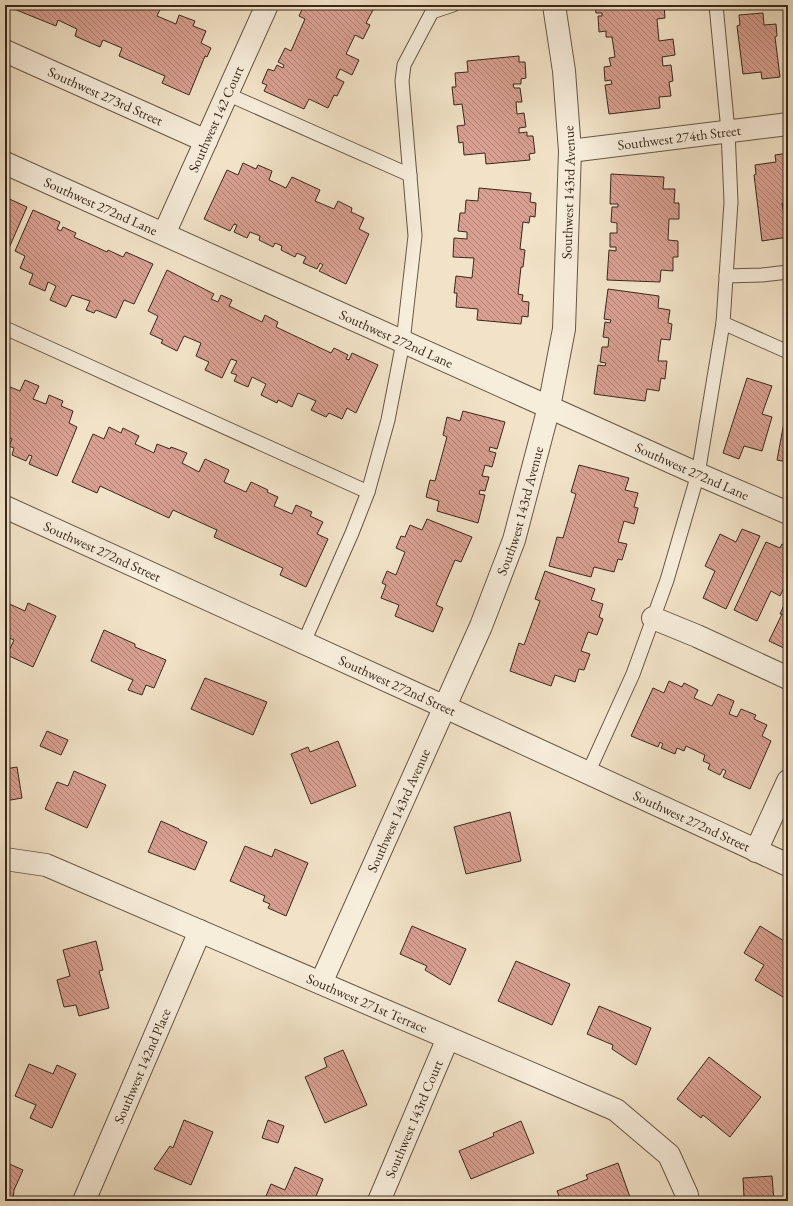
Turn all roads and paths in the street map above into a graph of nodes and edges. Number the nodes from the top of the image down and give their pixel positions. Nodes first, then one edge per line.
1 (267, 5) edge
2 (452, 5) edge
3 (554, 5) edge
4 (716, 5) edge
5 (5, 51) edge
6 (227, 94) junction
7 (788, 124) edge
8 (728, 131) junction
9 (206, 141) junction
10 (570, 151) junction
11 (5, 163) edge
12 (410, 175) junction
13 (164, 234) junction
14 (788, 272) edge
15 (726, 276) junction
16 (723, 323) junction
17 (5, 328) edge
18 (403, 342) junction
19 (788, 352) edge
20 (549, 407) junction
21 (698, 474) junction
22 (368, 492) junction
23 (5, 507) edge
24 (788, 513) edge
25 (653, 618) junction
26 (304, 642) junction
27 (788, 678) edge
28 (445, 707) junction
29 (588, 773) junction
30 (788, 782) edge
31 (756, 851) junction
32 (5, 859) edge
33 (788, 865) edge
34 (200, 931) junction
35 (321, 983) junction
36 (448, 1038) junction
37 (84, 1201) edge
38 (380, 1201) edge
39 (686, 1201) edge

1 - 6 street, Southwest 142 Court
2 - 12 lane
3 - 10 street, Southwest 143rd Avenue
4 - 8 lane
5 - 9 street, Southwest 273rd Street
6 - 9 street, Southwest 142 Court
6 - 12 lane
7 - 8 street, Southwest 274th Street
8 - 10 street, Southwest 274th Street
8 - 15 lane
9 - 13 street, Southwest 142 Court
10 - 20 street, Southwest 143rd Avenue
11 - 13 street, Southwest 272nd Lane
12 - 18 lane
13 - 18 street, Southwest 272nd Lane
14 - 15 lane
15 - 16 lane
16 - 19 lane
16 - 21 lane
17 - 22 lane
18 - 20 street, Southwest 272nd Lane
18 - 22 lane
20 - 21 street, Southwest 272nd Lane
20 - 28 street, Southwest 143rd Avenue
21 - 24 street, Southwest 272nd Lane
21 - 25 lane
22 - 26 lane
23 - 26 street, Southwest 272nd Street
25 - 27 street
25 - 29 lane
26 - 28 street, Southwest 272nd Street
28 - 29 street, Southwest 272nd Street
28 - 35 street, Southwest 143rd Avenue
29 - 31 street, Southwest 272nd Street
30 - 31 street
31 - 33 street, Southwest 272nd Street
32 - 34 street, Southwest 271st Terrace
34 - 35 street, Southwest 271st Terrace
34 - 37 street, Southwest 142nd Place
35 - 36 street, Southwest 271st Terrace
36 - 38 street, Southwest 143rd Court
36 - 39 street, Southwest 271st Terrace

